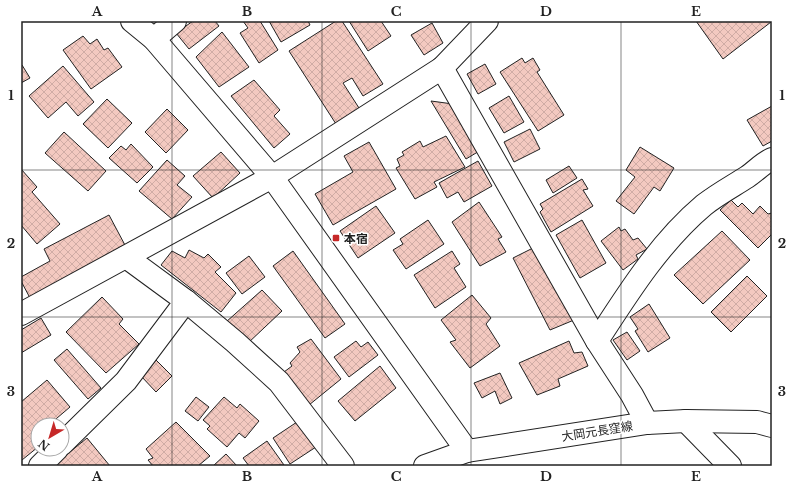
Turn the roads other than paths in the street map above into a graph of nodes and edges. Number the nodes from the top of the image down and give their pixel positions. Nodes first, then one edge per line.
1 (132, 21) edge
2 (175, 21) edge
3 (487, 21) edge
4 (154, 39) junction
5 (442, 68) junction
6 (767, 170) edge
7 (272, 177) junction
8 (126, 257) junction
9 (186, 302) junction
10 (21, 314) edge
11 (597, 341) junction
12 (686, 421) junction
13 (647, 423) junction
14 (772, 426) edge
15 (70, 436) edge
16 (467, 452) junction
17 (49, 457) edge
18 (40, 466) edge
19 (343, 466) edge
20 (425, 466) edge
21 (730, 466) edge

1 - 4 street
2 - 4 street
3 - 5 street
4 - 7 street
5 - 7 street
5 - 11 street
6 - 11 street
7 - 8 street
7 - 16 street
8 - 9 street
8 - 10 street
9 - 15 street
9 - 19 street
11 - 13 street
12 - 13 street, 大岡元長窪線
12 - 14 street, 大岡元長窪線
12 - 21 street
13 - 16 street, 大岡元長窪線
16 - 20 street, 大岡元長窪線
17 - 18 street

